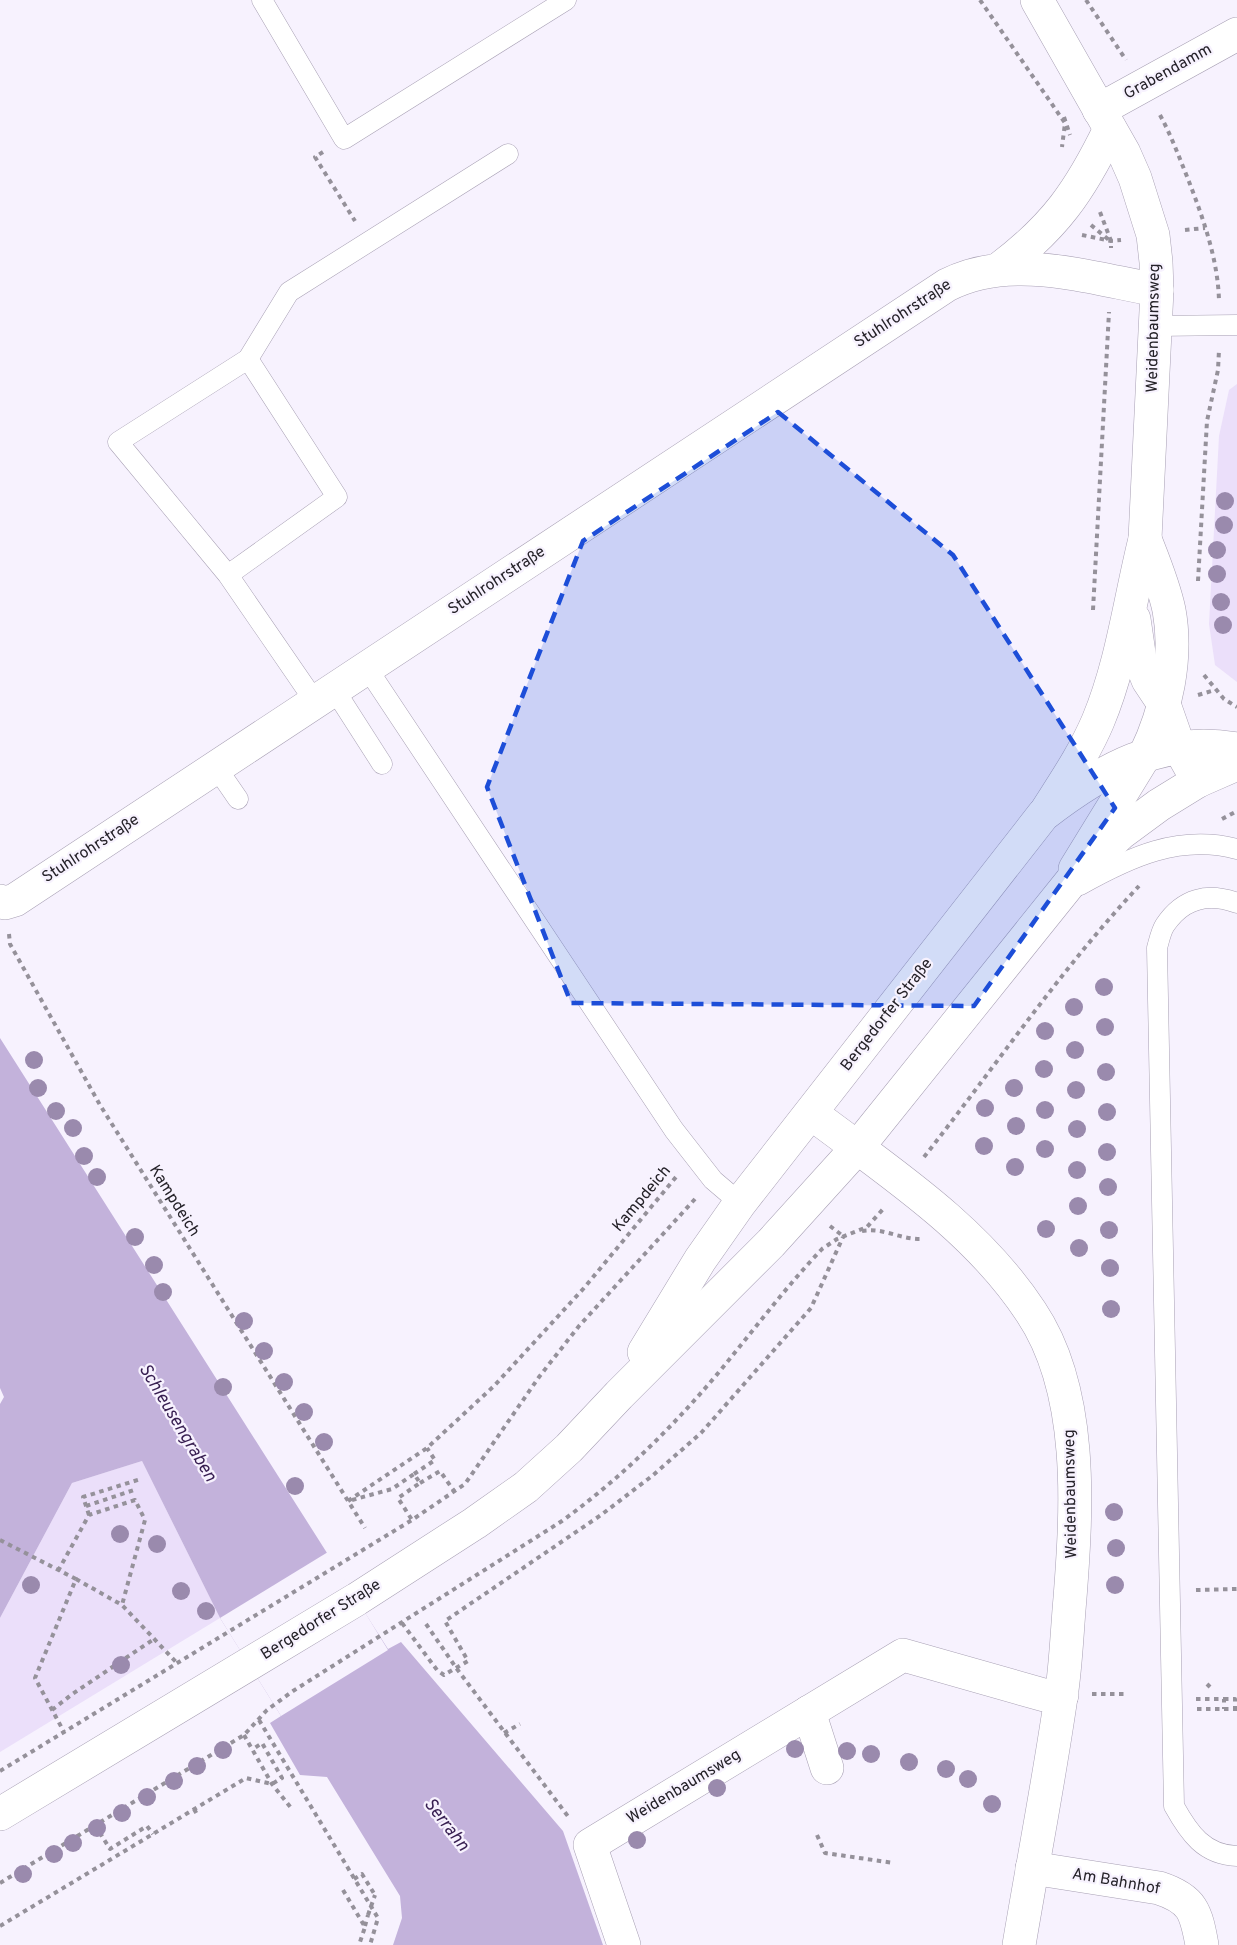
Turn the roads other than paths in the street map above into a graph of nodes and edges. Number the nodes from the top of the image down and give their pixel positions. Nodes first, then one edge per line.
1 (262, 0) edge
2 (566, 0) edge
3 (1037, 0) edge
4 (1237, 34) edge
5 (1104, 119) junction
6 (508, 154) dead end
7 (999, 269) junction
8 (1157, 290) junction
9 (1228, 325) edge
10 (1155, 326) junction
11 (248, 358) junction
12 (1145, 539) junction
13 (228, 575) junction
14 (1135, 578) junction
15 (367, 668) junction
16 (325, 696) junction
17 (1164, 704) junction
18 (1179, 747) junction
19 (1237, 749) edge
20 (1145, 755) junction
21 (382, 764) dead end
22 (1237, 764) edge
23 (216, 767) junction
24 (1198, 781) junction
25 (238, 799) dead end
26 (1043, 815) junction
27 (1237, 849) edge
28 (1057, 898) junction
29 (2, 902) edge
30 (1237, 903) edge
31 (811, 1113) junction
32 (857, 1148) junction
33 (740, 1203) junction
34 (619, 1395) junction
35 (1062, 1695) junction
36 (808, 1712) junction
37 (827, 1768) dead end
38 (0, 1814) edge
39 (1237, 1856) edge
40 (1032, 1868) junction
41 (624, 1945) edge
42 (1019, 1945) edge
43 (1202, 1945) edge

1 - 2 lane
3 - 5 main road, Weidenbaumsweg
4 - 5 main road, Grabendamm
5 - 7 main road, Stuhlrohrstraße
5 - 8 main road, Weidenbaumsweg
6 - 11 lane
7 - 8 main road, Stuhlrohrstraße
7 - 15 main road, Stuhlrohrstraße
8 - 10 main road, Weidenbaumsweg
9 - 10 lane
10 - 12 main road, Weidenbaumsweg
11 - 13 lane
11 - 13 lane
12 - 14 main road, Weidenbaumsweg
12 - 17 main road, Weidenbaumsweg
13 - 16 lane
14 - 17 main road, Weidenbaumsweg
14 - 26 main road, Weidenbaumsweg
15 - 16 main road, Stuhlrohrstraße
15 - 33 lane
16 - 21 lane
16 - 23 main road, Stuhlrohrstraße
17 - 18 main road, Weidenbaumsweg
17 - 20 main road
18 - 19 main road, Bergedorfer Straße
18 - 20 main road, Bergedorfer Straße
18 - 24 main road, Weidenbaumsweg
20 - 26 main road, Bergedorfer Straße
20 - 28 main road
22 - 24 main road, Bergedorfer Straße
23 - 25 lane
23 - 29 main road, Stuhlrohrstraße
24 - 28 main road, Bergedorfer Straße
26 - 31 main road, Bergedorfer Straße
27 - 28 lane
28 - 32 main road, Bergedorfer Straße
30 - 39 lane
31 - 32 main road, Weidenbaumsweg
31 - 33 main road, Bergedorfer Straße
32 - 34 main road, Bergedorfer Straße
32 - 35 main road, Weidenbaumsweg
33 - 34 main road, Bergedorfer Straße
34 - 38 main road, Bergedorfer Straße
35 - 36 main road, Weidenbaumsweg
35 - 40 main road, Weidenbaumsweg
36 - 37 main road
36 - 41 main road, Weidenbaumsweg
40 - 42 main road, Weidenbaumsweg
40 - 43 main road, Am Bahnhof

